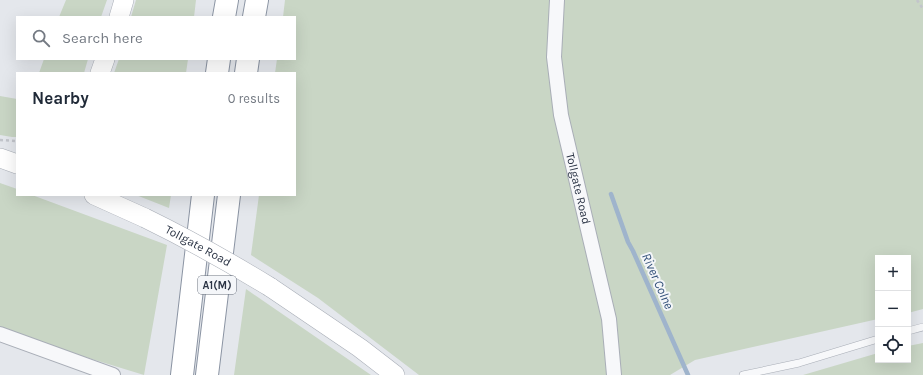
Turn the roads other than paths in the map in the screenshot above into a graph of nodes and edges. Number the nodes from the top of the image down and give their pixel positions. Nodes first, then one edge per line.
1 (124, 0) edge
2 (227, 0) edge
3 (257, 0) edge
4 (557, 0) edge
5 (119, 16) edge
6 (224, 16) edge
7 (254, 16) edge
8 (105, 60) edge
9 (219, 60) edge
10 (248, 60) edge
11 (100, 72) edge
12 (217, 72) edge
13 (246, 72) edge
14 (16, 149) edge
15 (0, 153) edge
16 (0, 158) edge
17 (16, 164) edge
18 (96, 196) edge
19 (203, 196) edge
20 (229, 196) edge
21 (923, 327) edge
22 (911, 329) edge
23 (0, 334) edge
24 (875, 340) edge
25 (113, 375) edge
26 (182, 375) edge
27 (207, 375) edge
28 (395, 375) edge
29 (614, 375) edge
30 (743, 375) edge

1 - 5 street
2 - 6 highway
3 - 7 highway
4 - 29 street, Tollgate Road
8 - 11 street
9 - 12 highway
10 - 13 highway
14 - 15 street
16 - 17 street
18 - 28 street, Tollgate Road, bridge
19 - 26 highway, A1(M)
20 - 27 highway, A1(M)
21 - 22 lane
23 - 25 street
24 - 30 lane

